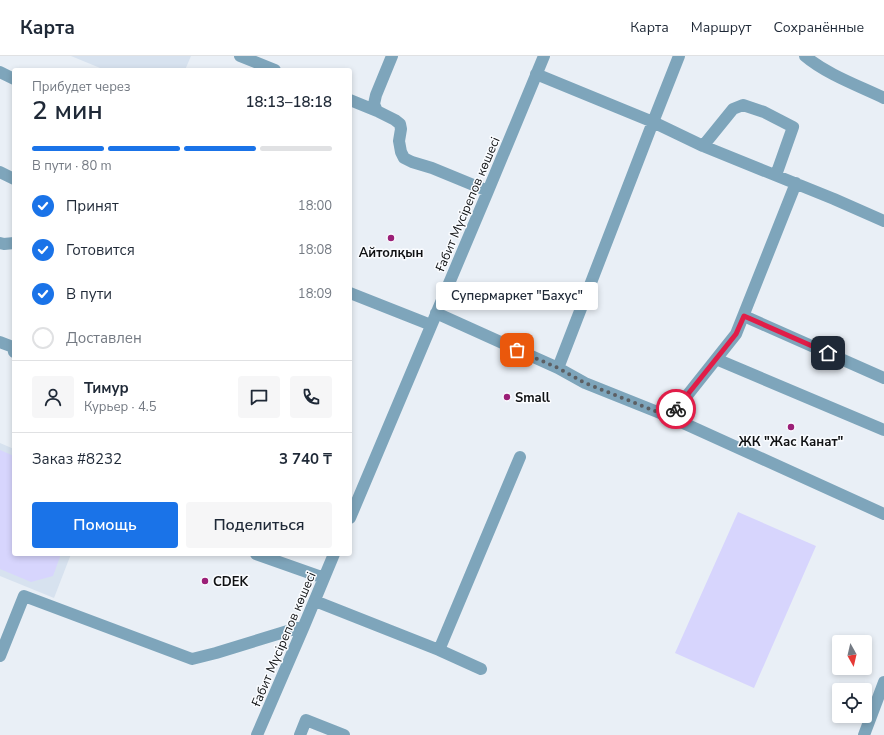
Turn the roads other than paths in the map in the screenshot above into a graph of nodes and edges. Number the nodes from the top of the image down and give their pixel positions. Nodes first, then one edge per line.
1 (240, 56) edge
2 (392, 56) edge
3 (544, 56) edge
4 (679, 56) edge
5 (806, 56) edge
6 (270, 68) edge
7 (0, 72) edge
8 (536, 74) junction
9 (12, 78) edge
10 (884, 98) edge
11 (352, 101) edge
12 (377, 111) junction
13 (653, 122) junction
14 (703, 146) junction
15 (0, 172) edge
16 (776, 175) junction
17 (12, 178) edge
18 (796, 183) junction
19 (488, 191) junction
20 (884, 221) edge
21 (0, 242) edge
22 (12, 243) edge
23 (352, 295) edge
24 (744, 316) junction
25 (434, 319) junction
26 (0, 342) edge
27 (12, 347) edge
28 (716, 359) junction
29 (558, 368) junction
30 (884, 378) edge
31 (670, 417) junction
32 (884, 430) edge
33 (520, 457) dead end
34 (352, 510) edge
35 (884, 514) edge
36 (262, 556) edge
37 (333, 556) edge
38 (324, 578) junction
39 (315, 601) junction
40 (304, 626) junction
41 (439, 650) junction
42 (0, 656) edge
43 (481, 669) dead end
44 (884, 682) edge
45 (257, 735) edge
46 (300, 735) edge
47 (344, 735) edge
48 (864, 735) edge

1 - 6 street
2 - 12 street
3 - 8 street, Ғабит Мүсірепов көшесі
4 - 13 street
5 - 10 street
7 - 9 street
8 - 13 street
8 - 19 street, Ғабит Мүсірепов көшесі
11 - 12 street
12 - 19 street
13 - 14 street
13 - 29 street
14 - 16 street
14 - 16 street
15 - 17 street
16 - 18 street
18 - 20 street
18 - 24 street
19 - 25 street, Ғабит Мүсірепов көшесі
21 - 22 street
23 - 25 street
24 - 28 street
24 - 30 street
25 - 29 street
25 - 34 street, Ғабит Мүсірепов көшесі
26 - 27 street
28 - 31 street
28 - 32 street
29 - 31 street
31 - 35 street
33 - 41 street
36 - 38 street
37 - 38 street, Ғабит Мүсірепов көшесі
38 - 39 street, Ғабит Мүсірепов көшесі
39 - 40 street, Ғабит Мүсірепов көшесі
39 - 41 street
40 - 42 street
40 - 45 street, Ғабит Мүсірепов көшесі
41 - 43 street
44 - 48 street
46 - 47 street

